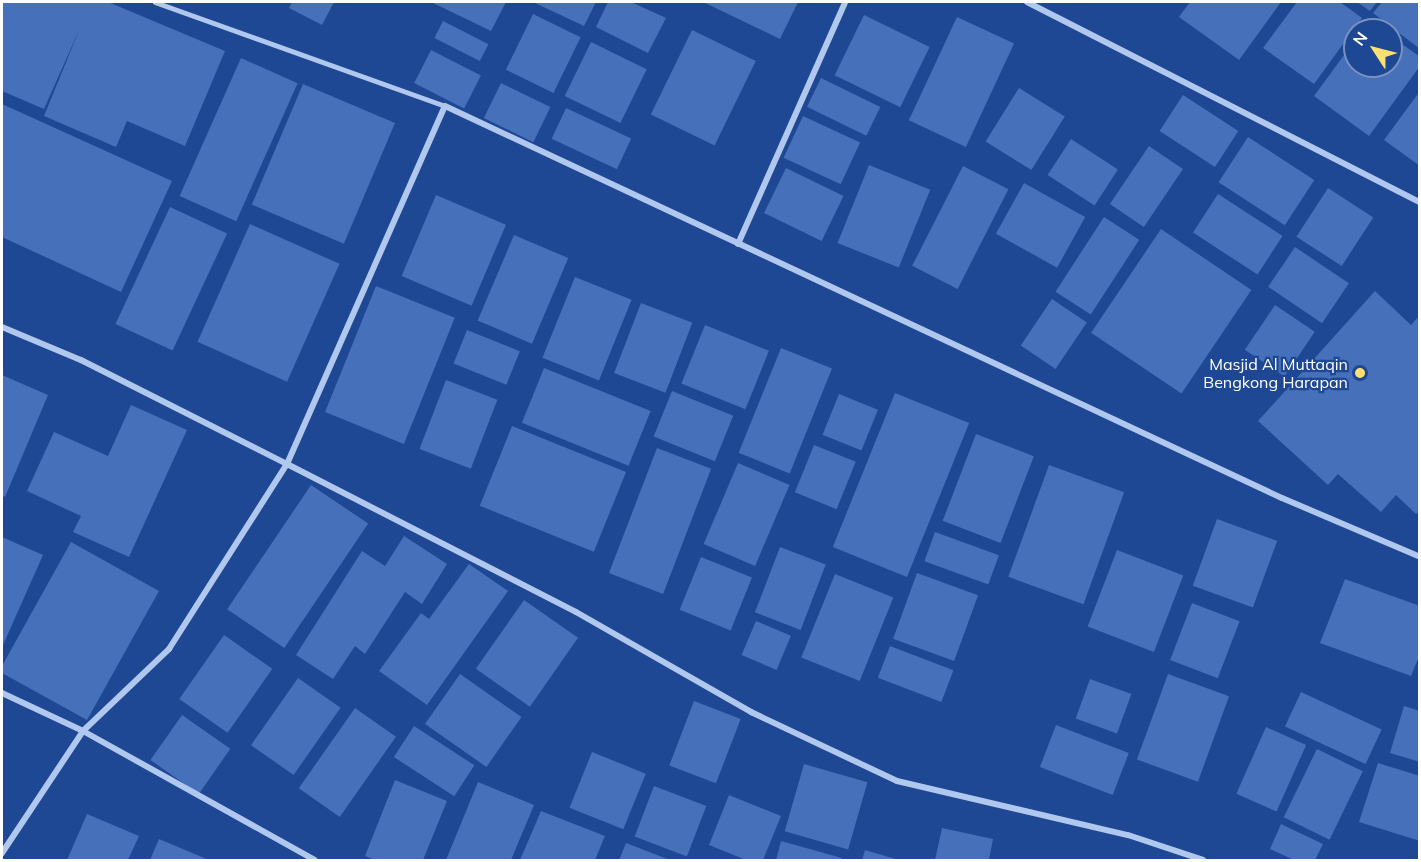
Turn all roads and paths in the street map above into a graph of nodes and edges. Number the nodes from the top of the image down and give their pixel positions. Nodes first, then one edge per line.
1 (155, 2) edge
2 (845, 2) edge
3 (1027, 2) edge
4 (445, 106) junction
5 (1419, 202) edge
6 (738, 244) junction
7 (2, 327) edge
8 (288, 464) junction
9 (1419, 557) edge
10 (2, 693) edge
11 (83, 731) junction
12 (2, 853) edge
13 (315, 861) edge
14 (1203, 861) edge

1 - 4 lane
2 - 6 street
3 - 5 street
4 - 6 street
4 - 8 street
6 - 9 street
7 - 8 street
8 - 11 street
8 - 14 street
10 - 11 street
11 - 12 street
11 - 13 street

